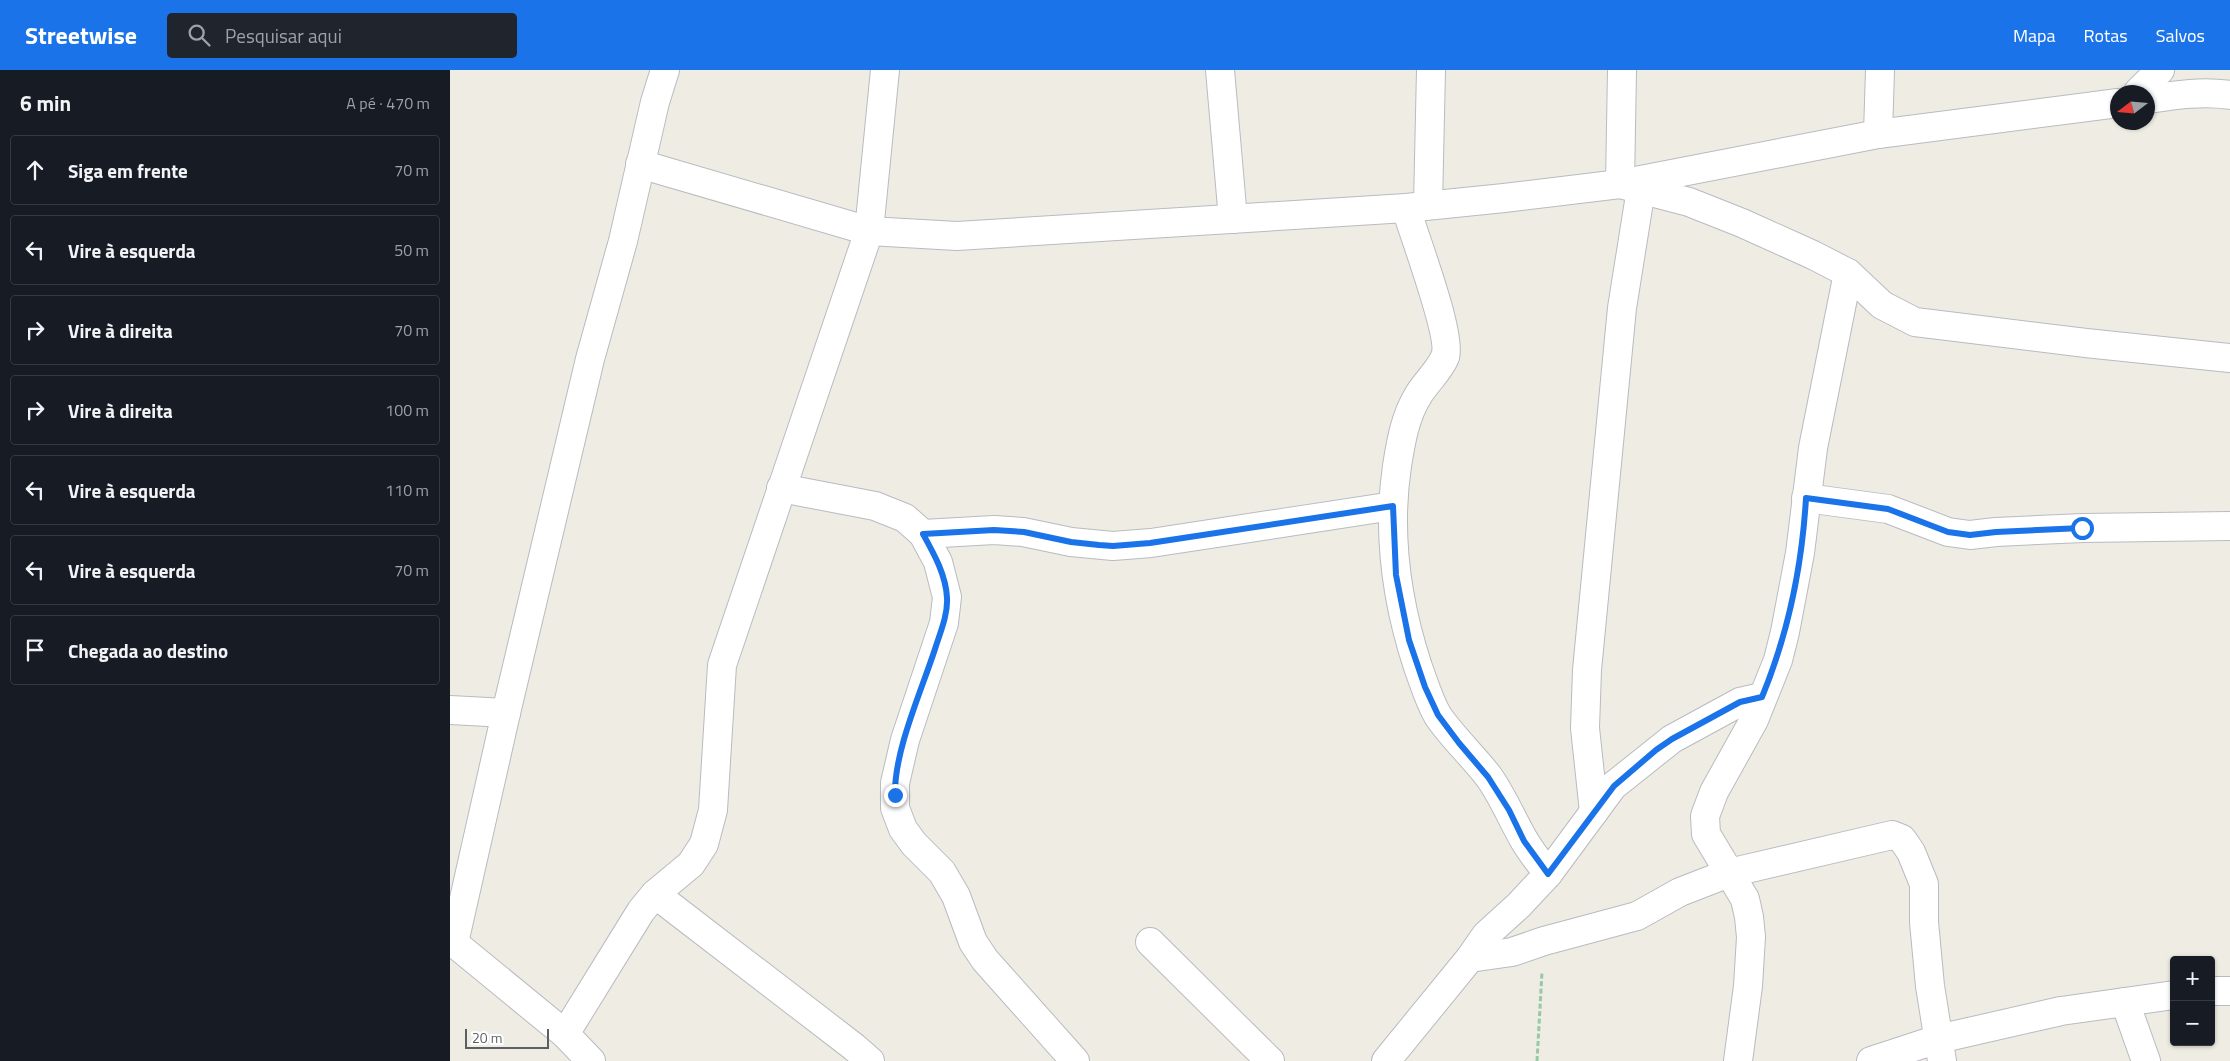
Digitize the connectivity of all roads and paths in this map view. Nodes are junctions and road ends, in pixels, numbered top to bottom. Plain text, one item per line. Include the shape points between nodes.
1 (665, 70) edge
2 (885, 70) edge
3 (1220, 70) edge
4 (1431, 70) edge
5 (1622, 70) edge
6 (1880, 70) edge
7 (2160, 70) edge
8 (2145, 85) edge
9 (2230, 95) edge
10 (2155, 98) edge
11 (2110, 104) edge
12 (1878, 134) junction
13 (640, 164) junction
14 (1630, 186) junction
15 (1417, 206) junction
16 (1233, 219) junction
17 (869, 231) junction
18 (1848, 273) junction
19 (2230, 358) edge
20 (781, 488) junction
21 (1806, 498) junction
22 (1393, 506) junction
23 (2230, 526) edge
24 (923, 534) junction
25 (1762, 697) junction
26 (450, 710) edge
27 (506, 713) junction
28 (1594, 812) junction
29 (1729, 873) junction
30 (1548, 874) junction
31 (655, 894) junction
32 (1544, 941) junction
33 (452, 942) edge
34 (1150, 942) dead end
35 (1470, 958) junction
36 (2230, 991) edge
37 (2215, 992) edge
38 (2170, 996) edge
39 (2125, 1002) junction
40 (565, 1034) junction
41 (1940, 1050) edge
42 (591, 1061) edge
43 (870, 1061) edge
44 (1076, 1061) edge
45 (1270, 1061) edge
46 (1386, 1061) edge
47 (1537, 1061) edge
48 (1738, 1061) edge
49 (1872, 1061) edge
50 (2146, 1061) edge

1 - 13 street
2 - 17 street
3 - 16 street
4 - 15 street
5 - 14 street
6 - 12 street
7 - 8 street
9 - 10 street via 2210,92
11 - 12 street
12 - 14 street
13 - 17 street
13 - 27 street
14 - 15 street
14 - 18 street via 1689,202 1742,222
14 - 28 street via 1622,308 1587,670 1585,728
15 - 16 street
15 - 22 street via 1446,354 1419,394 1406,421
16 - 17 street via 957,236
17 - 20 street
18 - 19 street via 1882,305 1915,322
18 - 21 street
20 - 24 street via 875,506 905,518
20 - 31 street via 722,665 713,810 704,844 692,864
21 - 23 street via 1888,509 1948,532 1970,535 2082,528
21 - 25 street via 1800,553 1785,632 1778,660
22 - 24 street via 1113,546 994,530
22 - 30 street via 1396,575 1409,640 1425,687 1438,715 1488,777 1524,841
24 - 44 street via 938,562 947,598 944,623 894,783 895,808 903,829 914,844 942,872 981,954
25 - 28 street via 1740,702 1672,739 1614,786
25 - 29 street via 1754,720 1714,792 1705,816 1706,834
26 - 27 street
27 - 33 street
28 - 30 street
29 - 32 street via 1680,892 1637,916
29 - 41 street via 1892,835 1902,839 1924,884 1930,986
29 - 48 street via 1745,899 1751,937
30 - 35 street via 1486,935
31 - 40 street via 641,911
31 - 43 street
32 - 35 street via 1512,952
32 - 47 path
33 - 40 street
34 - 45 street
35 - 46 street
36 - 37 street
38 - 39 street
39 - 41 street via 2061,1011
39 - 50 street
40 - 42 street
41 - 49 street

